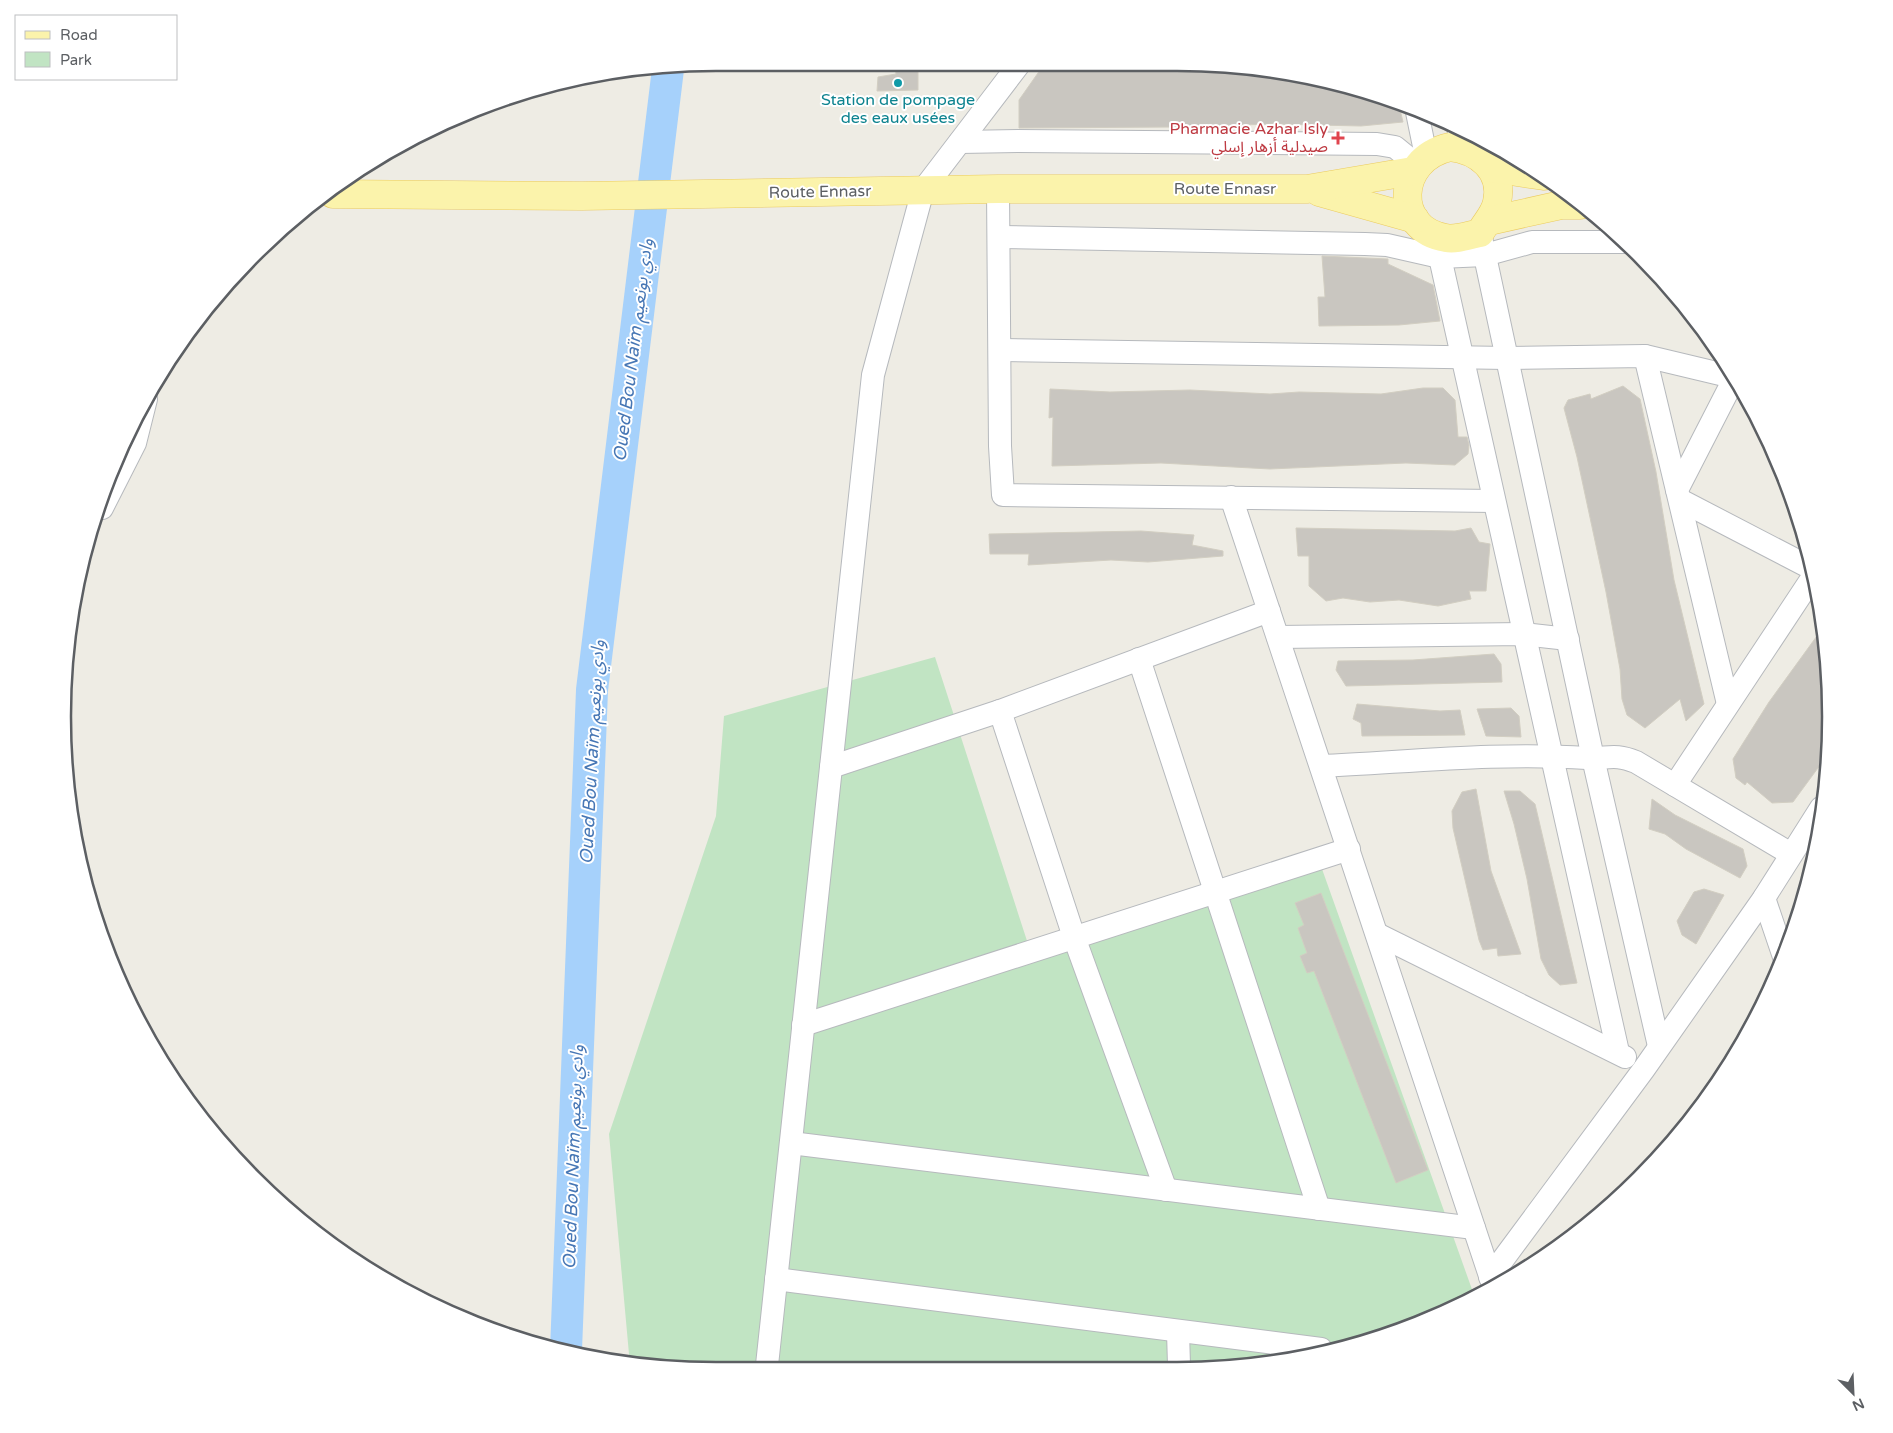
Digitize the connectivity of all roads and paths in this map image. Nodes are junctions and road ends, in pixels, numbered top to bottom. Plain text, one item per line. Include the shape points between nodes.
1 (1014, 71) edge
2 (1417, 118) edge
3 (960, 142) junction
4 (1475, 148) edge
5 (1497, 157) edge
6 (1418, 164) junction
7 (998, 189) junction
8 (1307, 189) junction
9 (923, 190) junction
10 (339, 194) edge
11 (1569, 205) edge
12 (1485, 236) junction
13 (999, 237) junction
14 (1430, 237) junction
15 (1614, 242) edge
16 (1001, 350) junction
17 (1645, 356) junction
18 (1462, 357) junction
19 (1508, 358) junction
20 (1724, 375) edge
21 (1730, 386) edge
22 (134, 439) edge
23 (113, 487) edge
24 (1679, 495) junction
25 (1231, 497) junction
26 (1494, 501) junction
27 (1803, 563) edge
28 (1808, 585) edge
29 (1269, 611) junction
30 (1522, 634) junction
31 (1278, 637) junction
32 (1568, 639) junction
33 (1139, 659) junction
34 (1728, 704) junction
35 (1000, 711) junction
36 (1550, 755) junction
37 (1593, 758) junction
38 (1321, 766) junction
39 (831, 767) junction
40 (1675, 785) junction
41 (1812, 822) edge
42 (1349, 849) junction
43 (1791, 854) junction
44 (1216, 892) junction
45 (1764, 898) junction
46 (1377, 934) junction
47 (1074, 937) junction
48 (1780, 945) edge
49 (803, 1024) junction
50 (1660, 1046) junction
51 (1618, 1052) junction
52 (1644, 1069) junction
53 (790, 1144) junction
54 (1166, 1190) junction
55 (1319, 1209) junction
56 (1474, 1228) junction
57 (1495, 1277) edge
58 (776, 1279) junction
59 (1491, 1279) edge
60 (1178, 1332) junction
61 (1309, 1347) edge
62 (767, 1362) edge
63 (1179, 1362) edge

1 - 3 street
2 - 6 street
3 - 6 street via 1377,144 1395,148
3 - 9 street
4 - 5 main road
4 - 6 main road via 1437,150
4 - 12 main road via 1497,184 1498,201
6 - 8 main road, Route Ennasr
6 - 14 main road via 1408,183 1407,196 1409,208
7 - 8 main road, Route Ennasr
7 - 9 main road, Route Ennasr
7 - 13 street
8 - 14 main road, Route Ennasr
9 - 10 main road, Route Ennasr via 582,196
9 - 39 street via 873,374
11 - 12 main road via 1561,205
12 - 14 main road
12 - 15 street via 1532,242
12 - 19 street
13 - 14 street via 1388,245
13 - 16 street
14 - 18 street
16 - 18 street
16 - 25 street via 1003,495
17 - 19 street
17 - 20 street
17 - 24 street
18 - 19 street
18 - 26 street
19 - 32 street
21 - 24 street
22 - 23 street
24 - 27 street
24 - 34 street
25 - 26 street
25 - 29 street
26 - 30 street
28 - 34 street
29 - 31 street
29 - 33 street
30 - 31 street
30 - 32 street
30 - 36 street
31 - 38 street
32 - 37 street
33 - 35 street
33 - 44 street
34 - 40 street
35 - 39 street
35 - 47 street
36 - 37 street
36 - 38 street
36 - 51 street
37 - 40 street via 1613,755 1626,758
37 - 50 street
38 - 42 street
39 - 49 street
40 - 43 street
41 - 43 street
42 - 44 street
42 - 46 street
43 - 45 street
44 - 47 street
44 - 55 street
45 - 48 street
45 - 50 street
46 - 51 street
46 - 56 street
47 - 49 street
47 - 54 street
49 - 53 street
50 - 52 street
51 - 52 street
52 - 57 street
53 - 54 street
53 - 58 street
54 - 55 street
55 - 56 street
56 - 59 street
58 - 60 street
58 - 62 street
60 - 61 street
60 - 63 street

